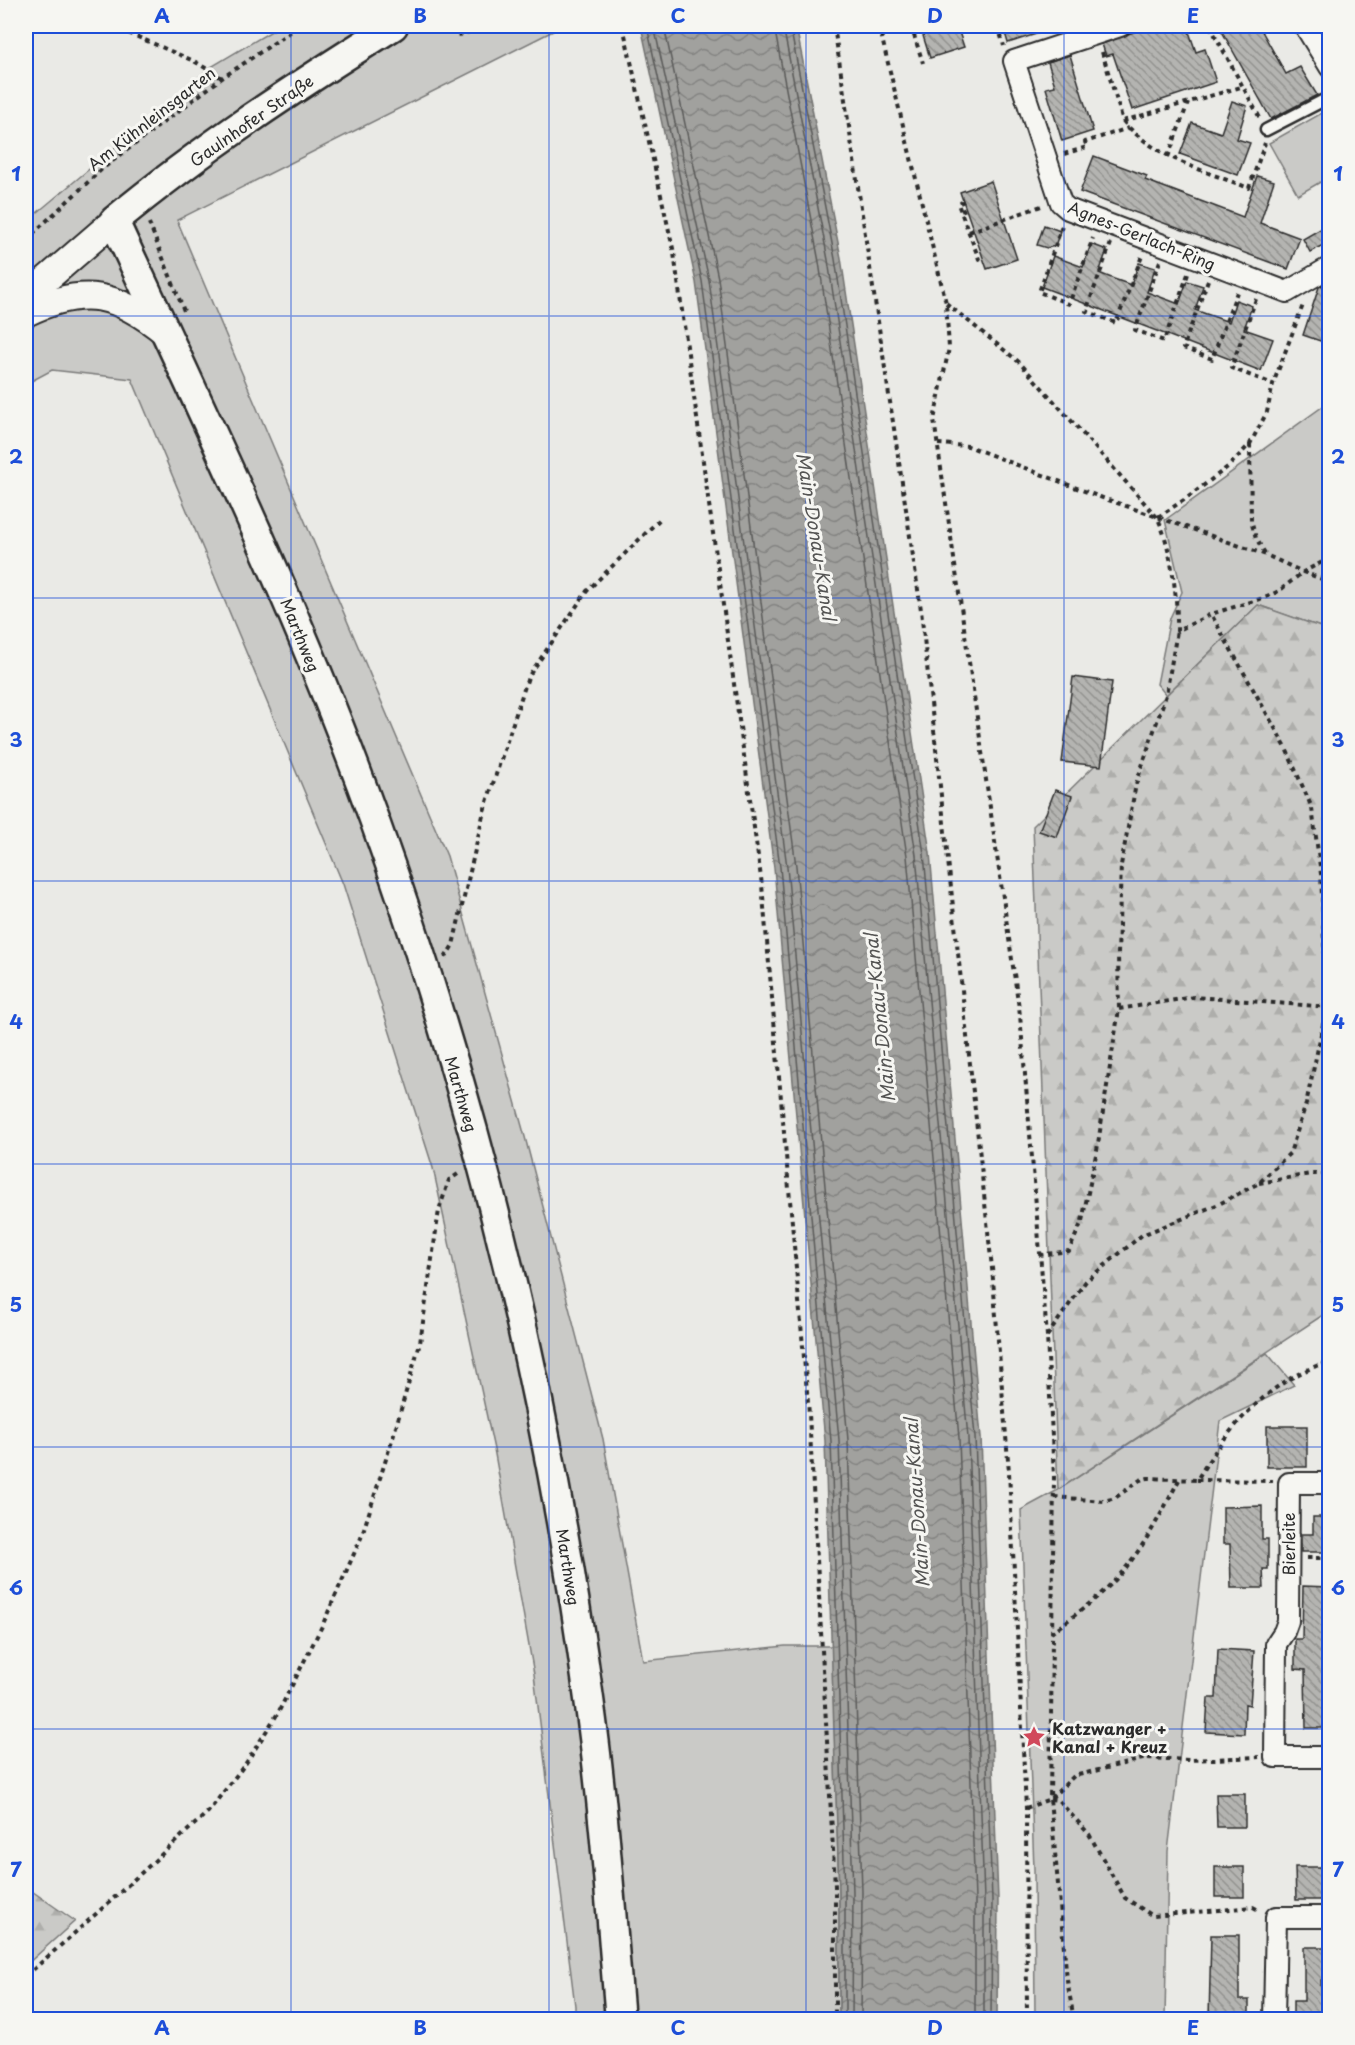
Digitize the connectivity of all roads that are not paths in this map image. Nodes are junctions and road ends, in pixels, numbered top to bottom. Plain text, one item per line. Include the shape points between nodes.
1 (393, 26) edge
2 (1120, 26) edge
3 (1305, 26) edge
4 (1329, 67) edge
5 (1329, 97) edge
6 (1266, 130) road end
7 (114, 220) junction
8 (1322, 272) edge
9 (26, 297) edge
10 (26, 313) edge
11 (177, 327) junction
12 (1329, 1483) edge
13 (1329, 1756) edge
14 (1329, 1917) edge
15 (620, 2019) edge
16 (1274, 2019) edge

1 - 7 main road, Gaulnhofer Straße via 247,121
2 - 8 street, Agnes-Gerlach-Ring via 1014,61 1064,204 1287,292
3 - 4 street
5 - 6 lane
7 - 9 street
7 - 11 main road, Marthweg
10 - 11 street via 54,302 90,295 124,304
11 - 15 main road, Marthweg via 355,768 425,970 481,1158 519,1310 562,1523 594,1738
12 - 13 street, Bierleite via 1288,1483 1288,1621 1276,1644 1275,1756
14 - 16 street via 1276,1917

